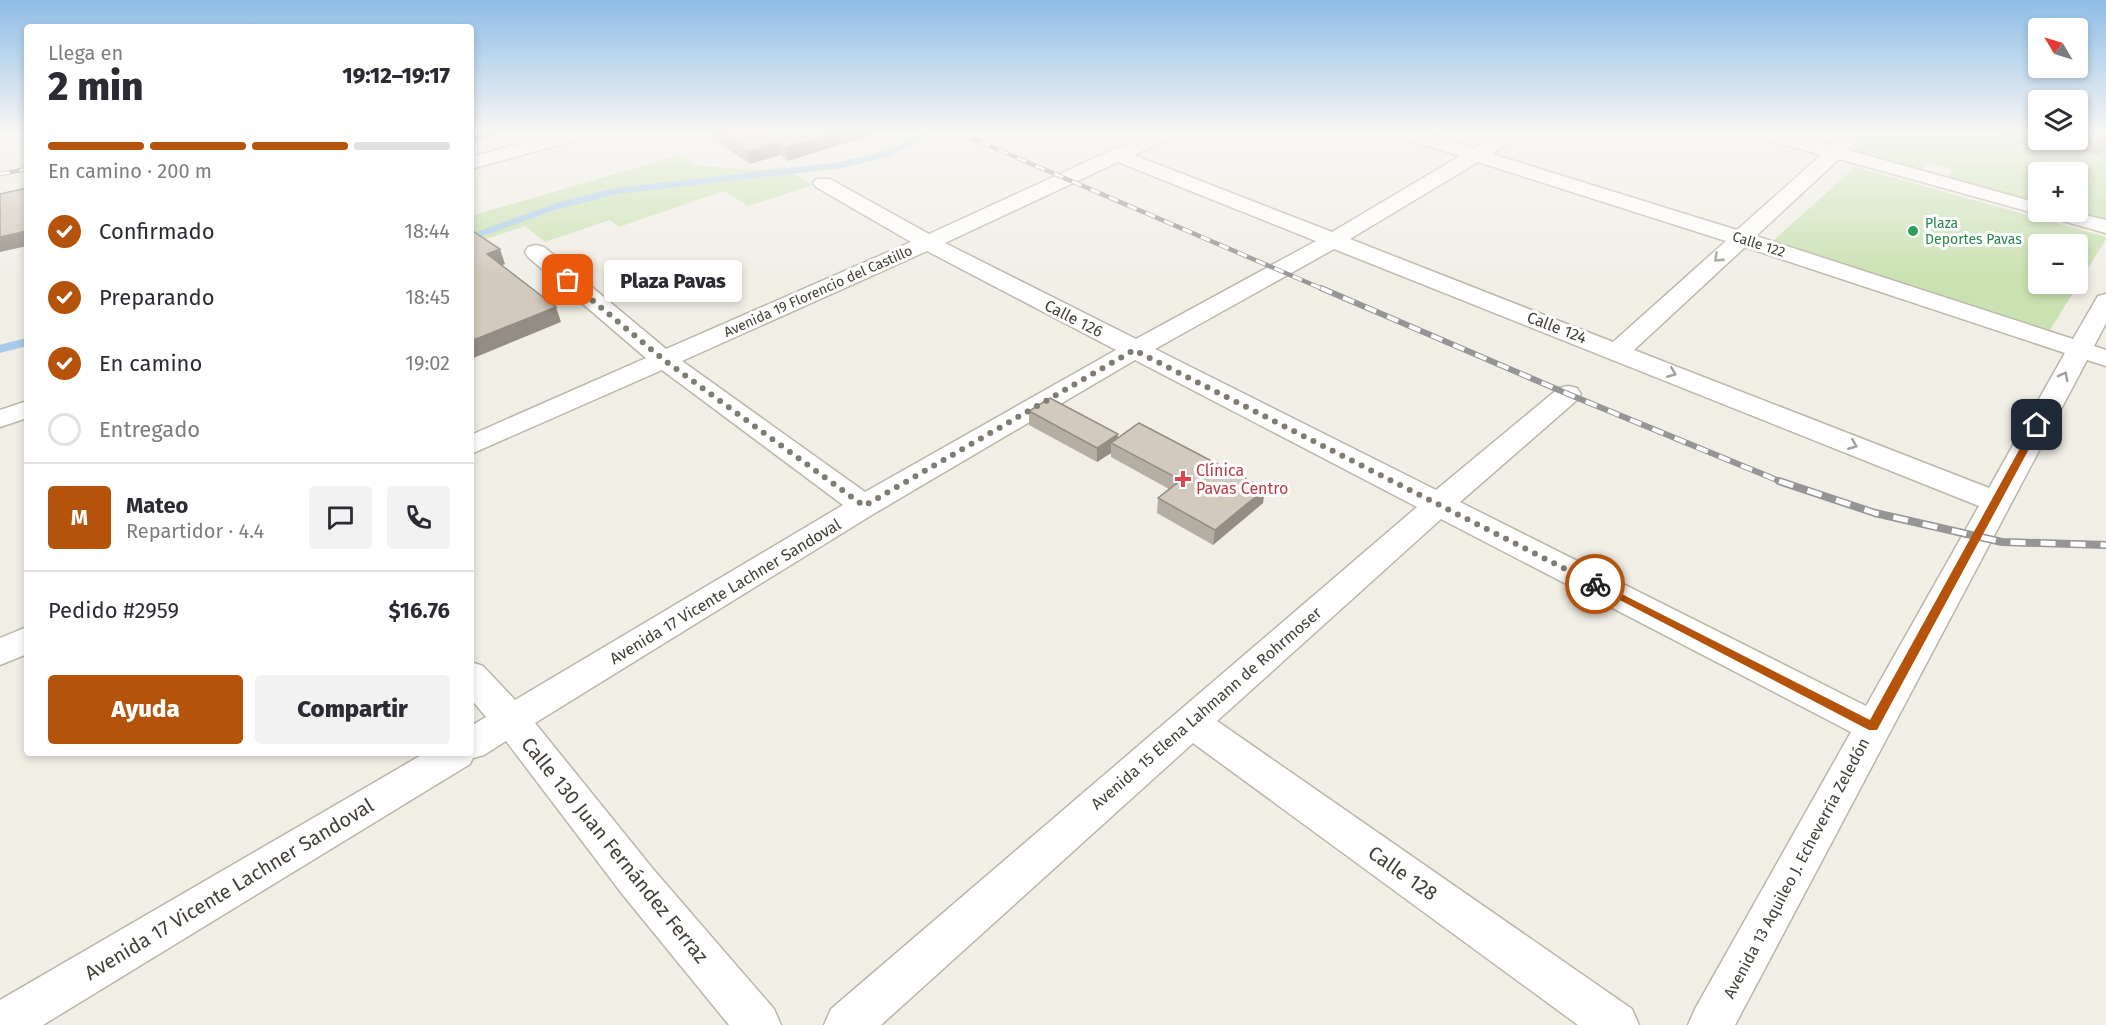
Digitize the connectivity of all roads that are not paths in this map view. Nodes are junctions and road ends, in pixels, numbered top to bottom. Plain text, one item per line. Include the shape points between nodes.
1 (1059, 182) edge
2 (1186, 182) edge
3 (1430, 182) edge
4 (1561, 182) edge
5 (1801, 182) edge
6 (1941, 182) edge
7 (823, 183) dead end
8 (2028, 206) edge
9 (2087, 222) edge
10 (2106, 227) edge
11 (1740, 238) junction
12 (1334, 240) junction
13 (928, 243) junction
14 (536, 252) dead end
15 (2106, 301) edge
16 (2079, 349) junction
17 (1134, 350) junction
18 (1618, 351) junction
19 (2106, 358) edge
20 (664, 360) junction
21 (1568, 394) dead end
22 (24, 410) edge
23 (0, 419) edge
24 (474, 444) edge
25 (1996, 502) junction
26 (1439, 504) junction
27 (864, 506) junction
28 (24, 641) edge
29 (0, 652) edge
30 (474, 678) edge
31 (511, 720) junction
32 (1191, 722) junction
33 (1873, 727) junction
34 (474, 742) edge
35 (451, 756) edge
36 (1, 1025) edge
37 (758, 1025) edge
38 (847, 1025) edge
39 (1616, 1025) edge
40 (1711, 1025) edge

1 - 13 street, Avenida 19 Florencio del Castillo
2 - 12 street, Calle 124
3 - 12 street, Avenida 17 Vicente Lachner Sandoval
4 - 11 street, Calle 122
5 - 11 street
6 - 8 street
7 - 13 street, Calle 126
9 - 10 street
11 - 16 street, Calle 122
11 -> 18 street
12 - 17 street, Avenida 17 Vicente Lachner Sandoval
12 - 18 street, Calle 124
13 - 17 street, Calle 126
13 - 20 street, Avenida 19 Florencio del Castillo
14 - 20 street
15 - 16 street, Avenida 13 Aquileo J. Echeverría Zeledón
16 - 19 street, Calle 122
25 -> 16 street, Avenida 13 Aquileo J. Echeverría Zeledón
17 - 26 street, Calle 126
17 - 27 street, Avenida 17 Vicente Lachner Sandoval
18 -> 25 street, Calle 124
20 - 24 street, Avenida 19 Florencio del Castillo
20 - 27 street
21 - 26 street, Avenida 15 Elena Lahmann de Rohrmoser
22 - 23 street
25 - 33 street, Avenida 13 Aquileo J. Echeverría Zeledón
26 - 32 street, Avenida 15 Elena Lahmann de Rohrmoser
26 - 33 street, Calle 126
27 - 31 street, Avenida 17 Vicente Lachner Sandoval
28 - 29 street
30 - 31 street, Calle 130 Juan Fernández Ferraz
31 - 34 street, Avenida 17 Vicente Lachner Sandoval
31 - 37 street, Calle 130 Juan Fernández Ferraz via 638,882
32 - 38 street, Avenida 15 Elena Lahmann de Rohrmoser
32 - 39 street, Calle 128
33 - 40 street, Avenida 13 Aquileo J. Echeverría Zeledón
35 - 36 street, Avenida 17 Vicente Lachner Sandoval

